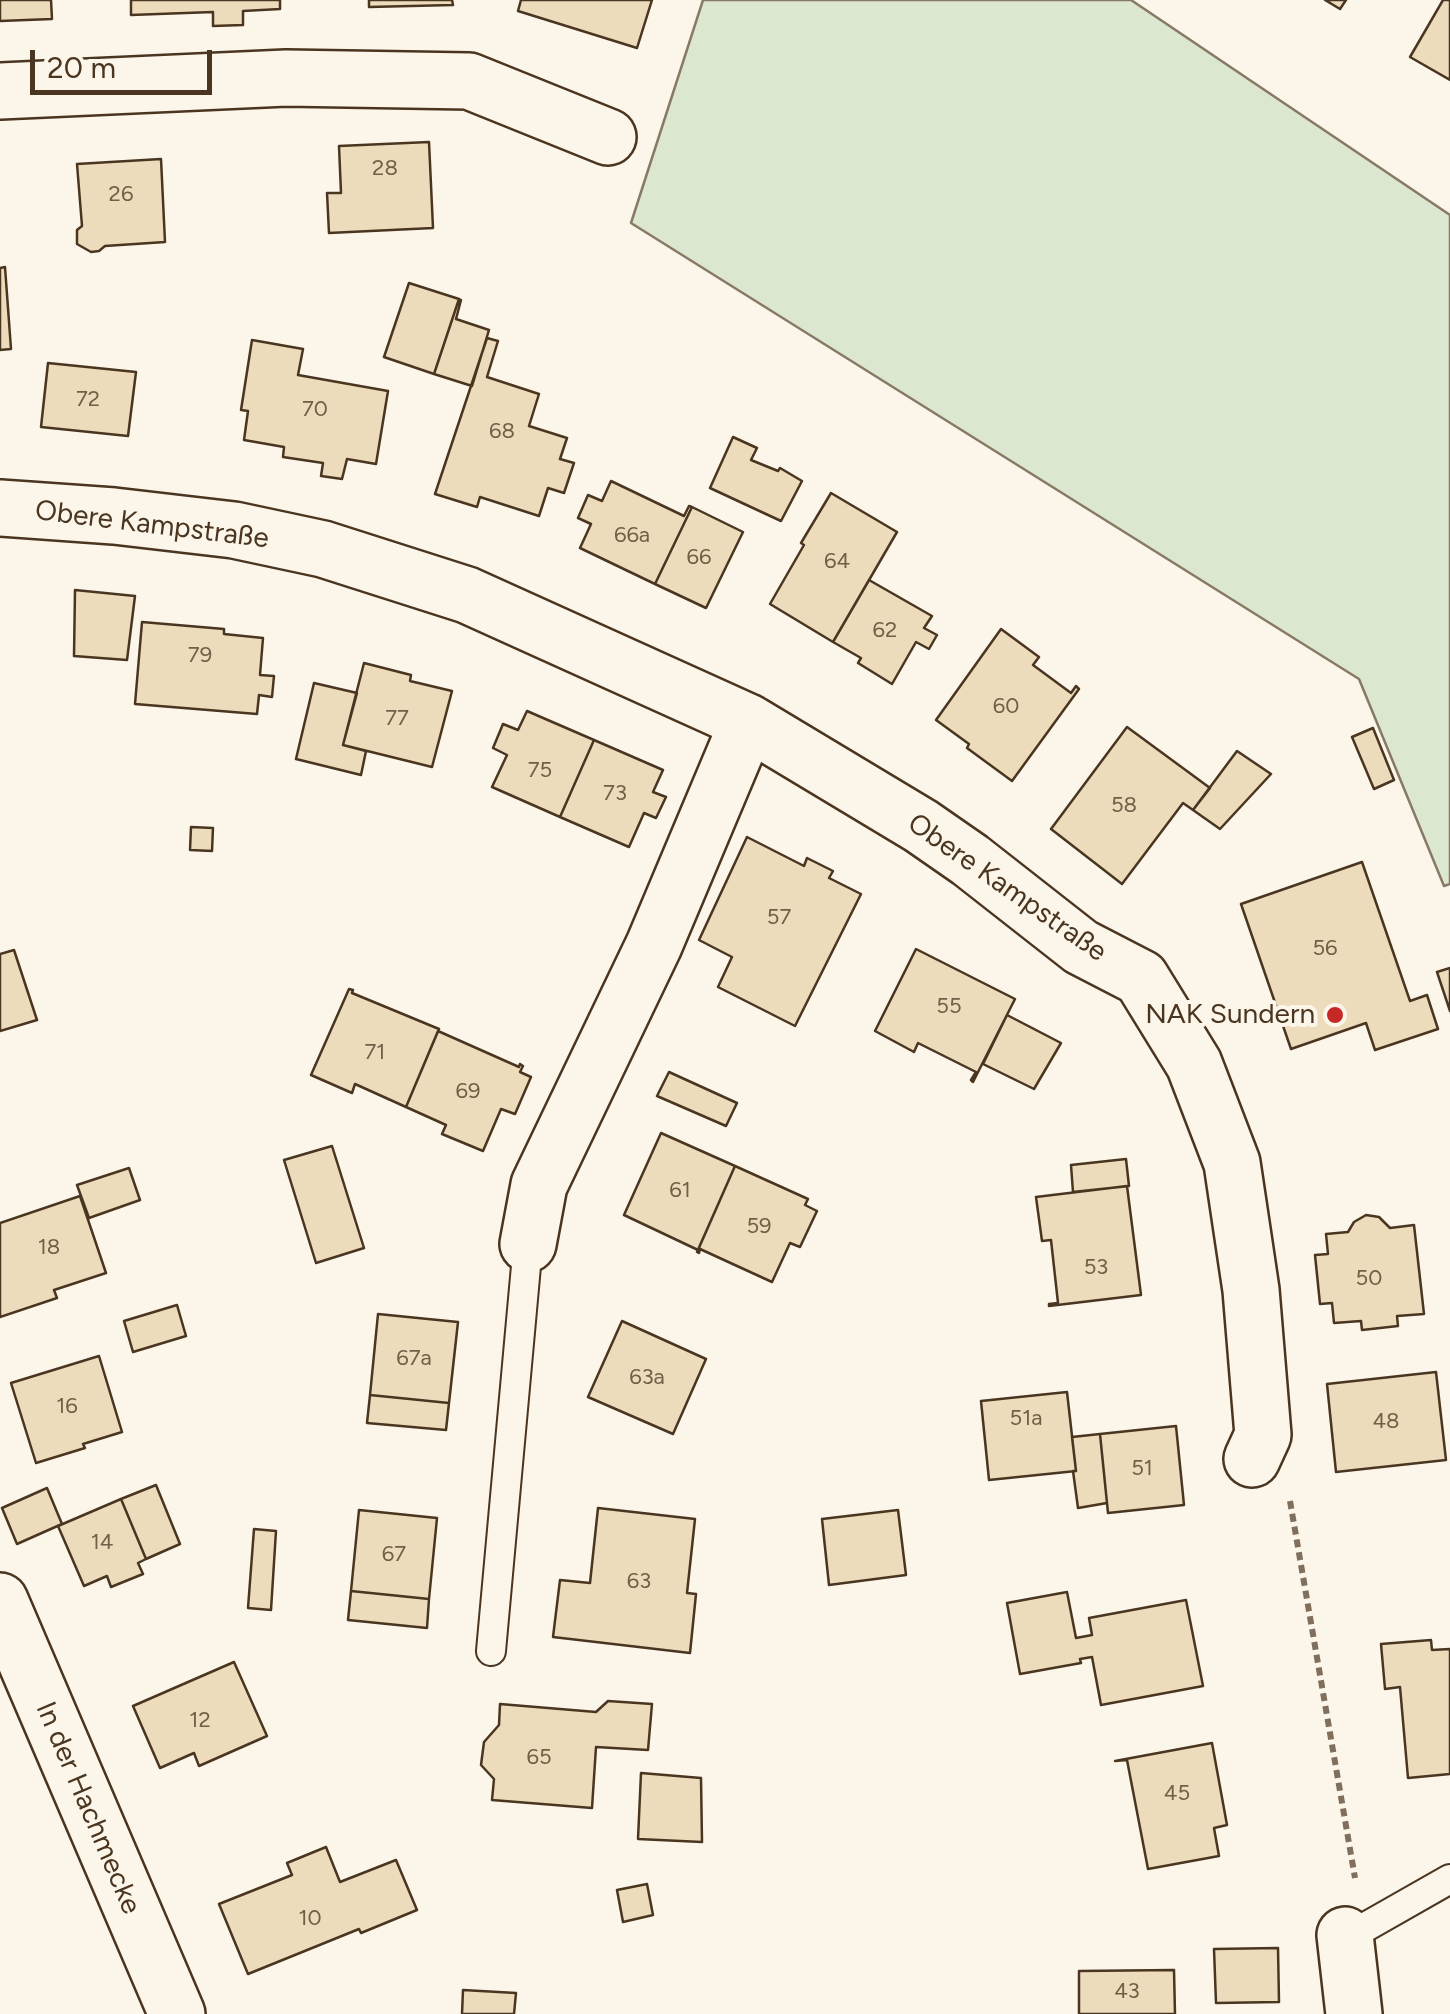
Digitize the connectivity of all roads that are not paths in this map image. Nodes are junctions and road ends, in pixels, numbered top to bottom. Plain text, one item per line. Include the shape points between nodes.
1 (0, 91) edge
2 (608, 137) dead end
3 (0, 508) edge
4 (748, 722) junction
5 (528, 1244) joint
6 (1257, 1447) road end
7 (0, 1601) edge
8 (491, 1651) dead end
9 (1450, 1878) edge
10 (1354, 1932) joint
11 (178, 2014) edge
12 (1354, 2014) edge

1 - 2 street via 286,78 469,81
3 - 4 street, Obere Kampstraße via 234,530 323,549 467,595
4 - 5 street via 654,945 539,1185
4 - 6 street, Obere Kampstraße via 922,826 1082,947 1140,978 1194,1064 1232,1163 1251,1290
5 - 8 lane
7 - 11 street, In der Hachmecke
9 - 10 lane
10 - 12 street

